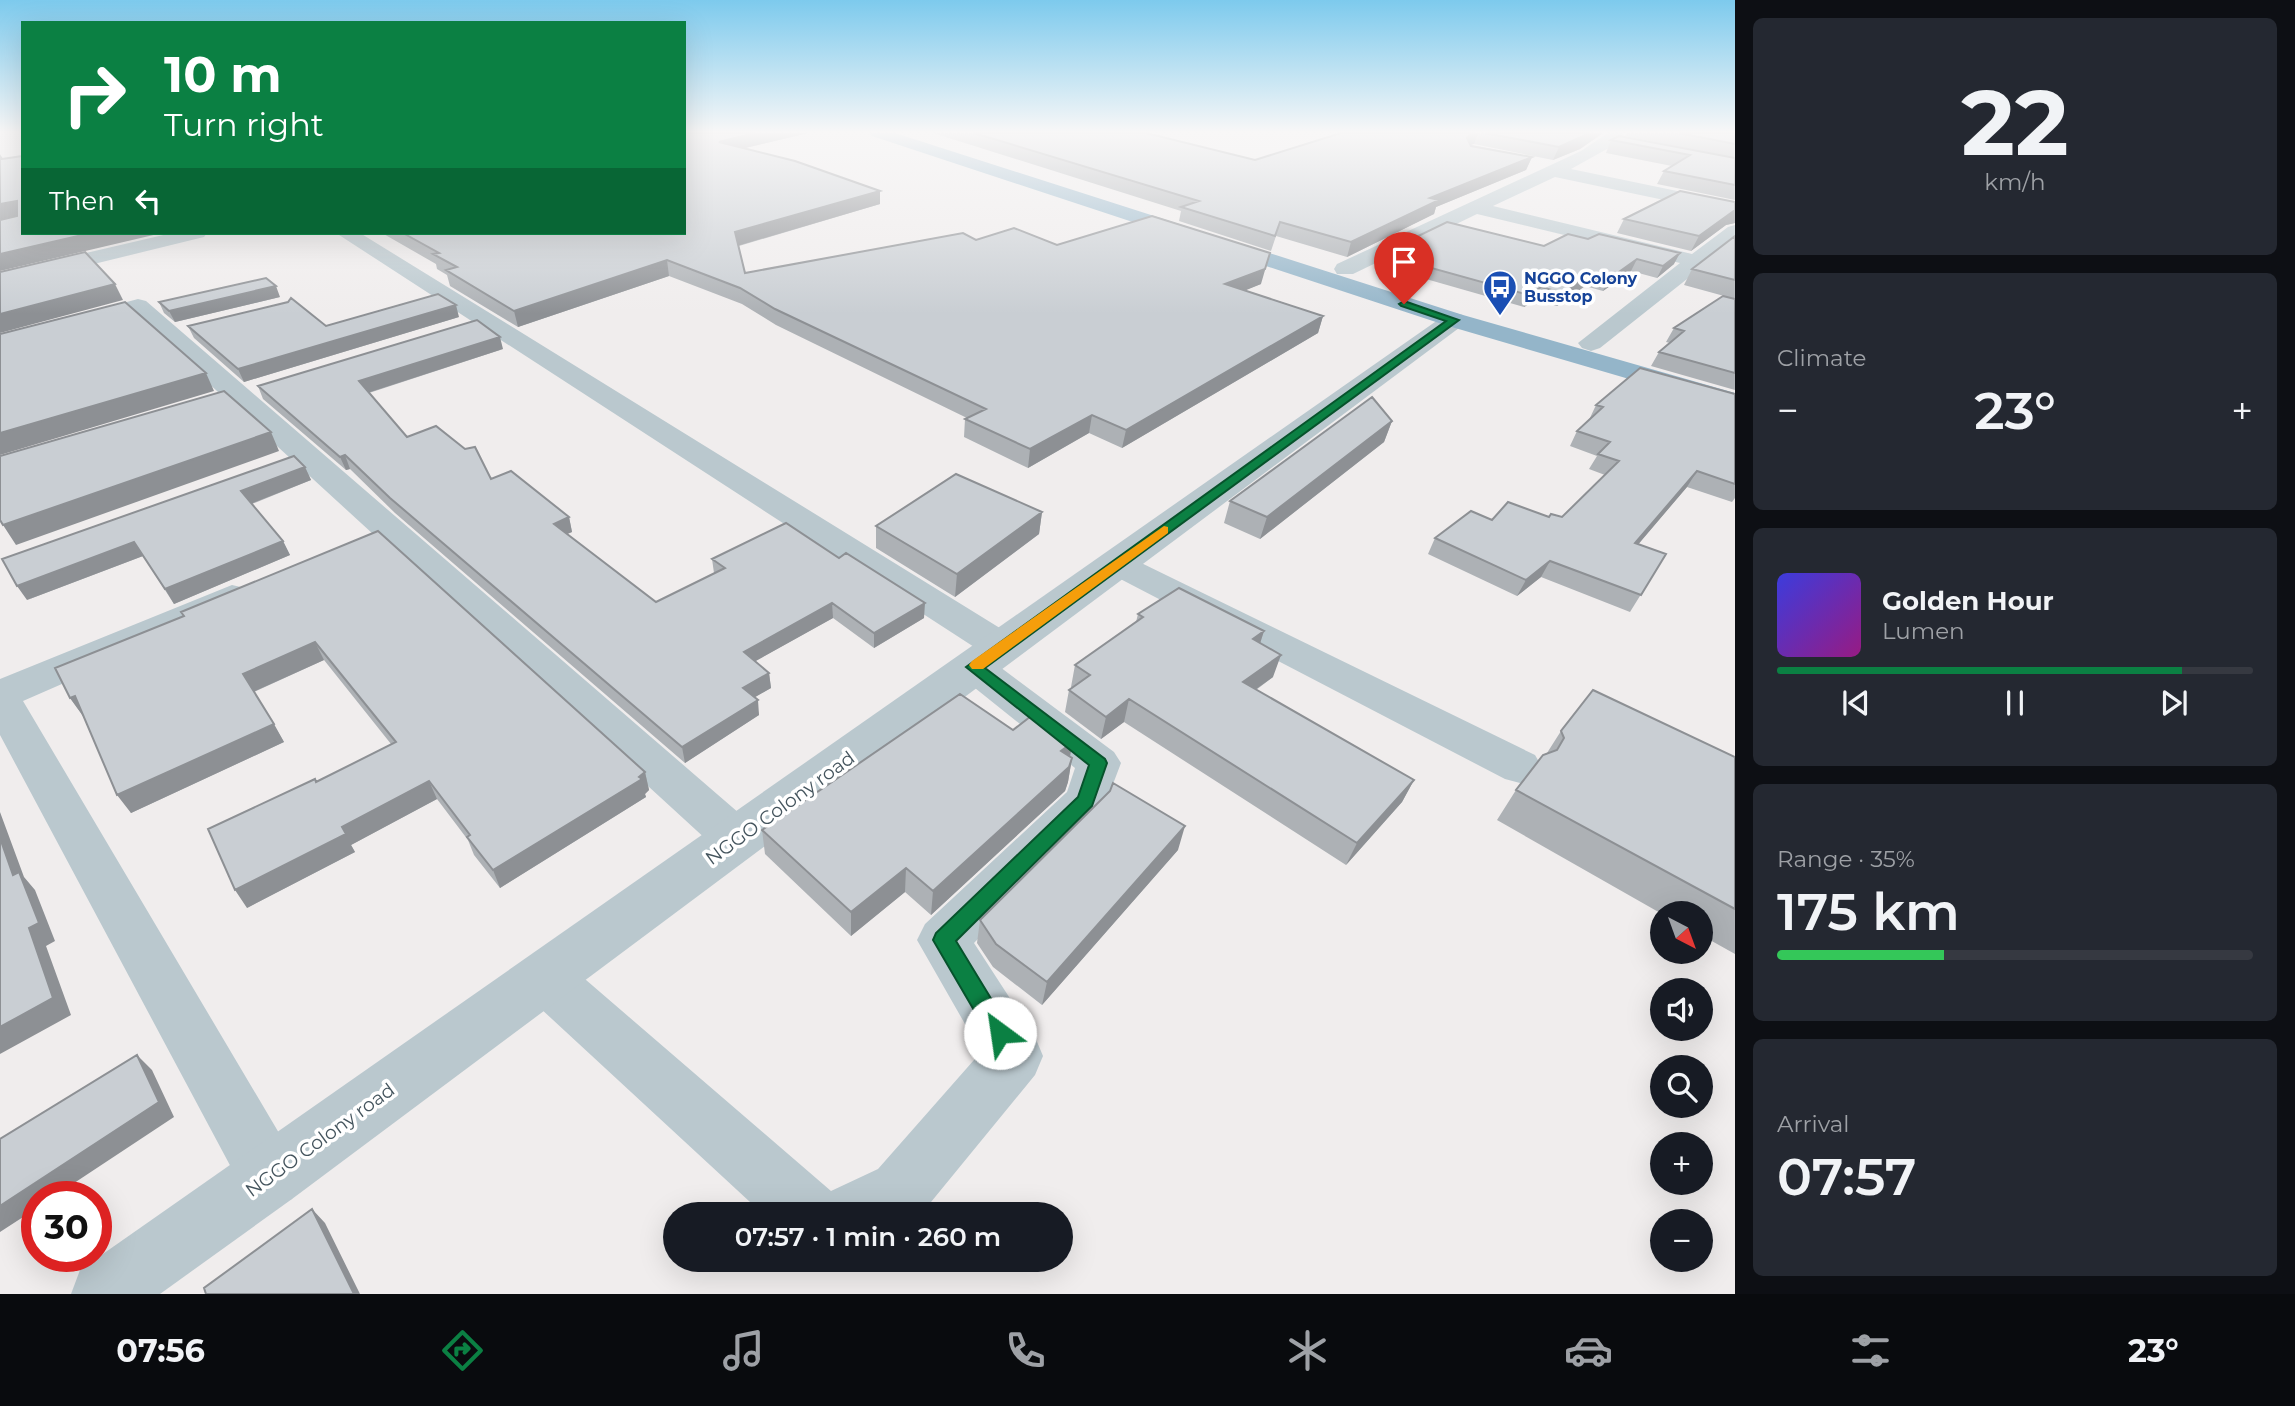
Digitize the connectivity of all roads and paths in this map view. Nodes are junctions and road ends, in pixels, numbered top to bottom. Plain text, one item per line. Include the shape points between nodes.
1 (1073, 193) edge
2 (1102, 193) edge
3 (1507, 193) edge
4 (1664, 193) edge
5 (1476, 208) junction
6 (1735, 209) edge
7 (1735, 231) edge
8 (189, 235) edge
9 (349, 235) edge
10 (1696, 261) junction
11 (1345, 269) junction
12 (0, 280) edge
13 (1462, 314) junction
14 (485, 320) junction
15 (445, 332) edge
16 (1591, 343) junction
17 (0, 344) edge
18 (1735, 384) edge
19 (1735, 401) edge
20 (388, 529) junction
21 (350, 545) edge
22 (1117, 564) junction
23 (263, 583) edge
24 (988, 657) junction
25 (0, 696) edge
26 (1520, 767) dead end
27 (737, 839) junction
28 (545, 978) junction
29 (270, 1177) junction
30 (796, 1202) edge
31 (878, 1202) edge
32 (104, 1294) edge

1 - 13 highway
2 - 11 highway
3 - 5 street
4 - 6 street
5 - 10 street
5 - 11 street
7 - 10 street
8 - 12 street
9 - 14 street
10 - 16 street
11 - 13 highway
13 - 16 highway
13 - 19 highway
13 - 22 street, NGGO Colony road
14 - 15 street
14 - 24 street
16 - 18 highway
17 - 20 street via 138,306 182,331 292,460
20 - 21 street
20 - 27 street
22 - 24 street, NGGO Colony road
22 - 26 street
23 - 25 street
24 - 27 street, NGGO Colony road
24 - 31 street via 1098,763 1086,801 943,940 1015,1056 900,1191
25 - 29 street
27 - 28 street, NGGO Colony road
28 - 29 street, NGGO Colony road
28 - 30 street
29 - 32 street, NGGO Colony road

